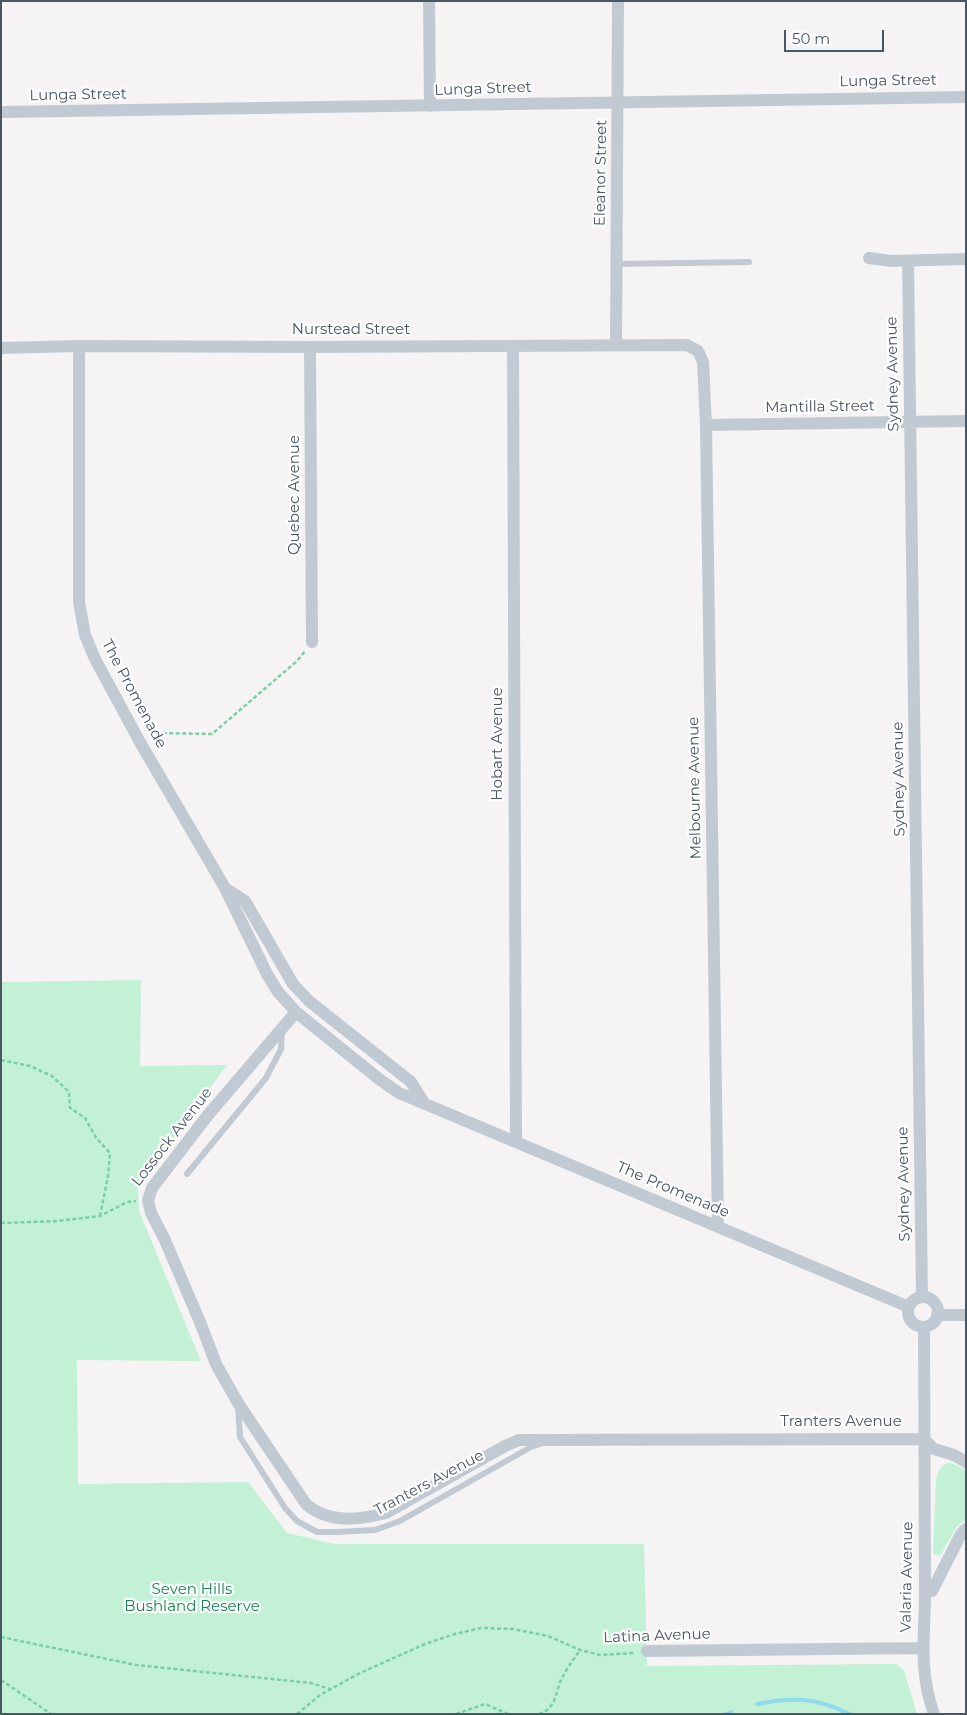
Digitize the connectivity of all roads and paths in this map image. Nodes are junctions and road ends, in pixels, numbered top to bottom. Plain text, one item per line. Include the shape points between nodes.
1 (429, 1) edge
2 (618, 1) edge
3 (966, 97) edge
4 (618, 101) junction
5 (430, 106) junction
6 (1, 112) edge
7 (869, 258) dead end
8 (908, 260) junction
9 (966, 260) edge
10 (749, 262) dead end
11 (616, 264) junction
12 (616, 345) junction
13 (79, 346) junction
14 (513, 346) junction
15 (310, 347) junction
16 (1, 348) edge
17 (698, 351) joint
18 (910, 421) junction
19 (966, 421) edge
20 (706, 425) junction
21 (312, 642) joint
22 (142, 744) junction
23 (226, 888) junction
24 (296, 1012) junction
25 (282, 1028) junction
26 (1, 1060) edge
27 (424, 1103) junction
28 (516, 1141) junction
29 (187, 1174) dead end
30 (148, 1200) junction
31 (100, 1216) junction
32 (1, 1223) edge
33 (718, 1226) junction
34 (922, 1297) junction
35 (908, 1307) junction
36 (966, 1314) edge
37 (937, 1315) junction
38 (924, 1328) junction
39 (238, 1403) junction
40 (558, 1439) junction
41 (924, 1439) junction
42 (966, 1462) edge
43 (966, 1529) edge
44 (925, 1593) junction
45 (1, 1637) edge
46 (922, 1648) junction
47 (580, 1650) junction
48 (647, 1651) joint
49 (1, 1680) edge
50 (330, 1690) junction
51 (51, 1714) edge
52 (297, 1714) edge
53 (456, 1714) edge
54 (508, 1714) edge
55 (539, 1714) edge
56 (934, 1714) edge

1 - 5 street
2 - 4 street, Eleanor Street
3 - 4 street, Lunga Street
4 - 5 street, Lunga Street
4 - 11 street, Eleanor Street
5 - 6 street, Lunga Street
7 - 8 street
8 - 9 street
8 - 18 street, Sydney Avenue
10 - 11 lane
11 - 12 street, Eleanor Street
12 - 14 street, Nurstead Street
12 - 17 street, Nurstead Street via 687,345
13 - 15 street, Nurstead Street
13 - 16 street, Nurstead Street
13 - 22 street, The Promenade via 79,602 85,635 95,659
14 - 15 street, Nurstead Street
14 - 28 street, Hobart Avenue
15 - 21 street, Quebec Avenue
17 - 20 street, Melbourne Avenue via 703,362
18 - 19 street, Mantilla Street
18 - 20 street, Mantilla Street
18 - 34 street, Sydney Avenue
20 - 33 street, Melbourne Avenue
21 - 22 path via 297,662 212,734 160,733
22 - 23 street, The Promenade
23 - 24 street, The Promenade via 267,974
23 - 27 street, The Promenade via 245,901 293,984 309,1001 411,1082
24 - 25 street, Lossock Avenue
24 - 27 street, The Promenade via 379,1079
25 - 29 lane via 281,1049 266,1078
25 - 30 street, Lossock Avenue via 208,1115 152,1188
26 - 31 path via 30,1066 52,1076 69,1092 70,1108 85,1118 110,1153
27 - 28 street, The Promenade
28 - 33 street, The Promenade
30 - 31 path, Lossock Avenue via 127,1202
30 - 39 street, Tranters Avenue via 150,1213 164,1238 216,1364
31 - 32 path, Lossock Avenue
33 - 35 street, The Promenade
34 - 35 street
34 - 37 street via 934,1303
35 - 38 street via 911,1322
36 - 37 street
37 - 38 street via 933,1324
38 - 41 street
39 - 40 street, Tranters Avenue via 306,1504 316,1512 334,1518 365,1518 386,1513 505,1446 520,1440
39 - 40 lane, Tranters Avenue via 240,1437 285,1508 297,1521 317,1532 375,1530 400,1521 532,1447
40 - 41 street, Tranters Avenue
41 - 42 street via 934,1449
41 - 44 street, Valaria Avenue
43 - 44 street via 932,1592
44 - 46 street, Valaria Avenue
45 - 50 path via 136,1665 311,1683
46 - 48 street, Latina Avenue
46 - 56 street, Valaria Avenue via 924,1675
47 - 48 path, Latina Avenue via 600,1655
47 - 50 path, Latina Avenue via 548,1636 513,1629 481,1628 424,1644
47 - 55 path via 561,1679 556,1698
49 - 51 path
50 - 52 path, Latina Avenue
53 - 54 path via 486,1704

